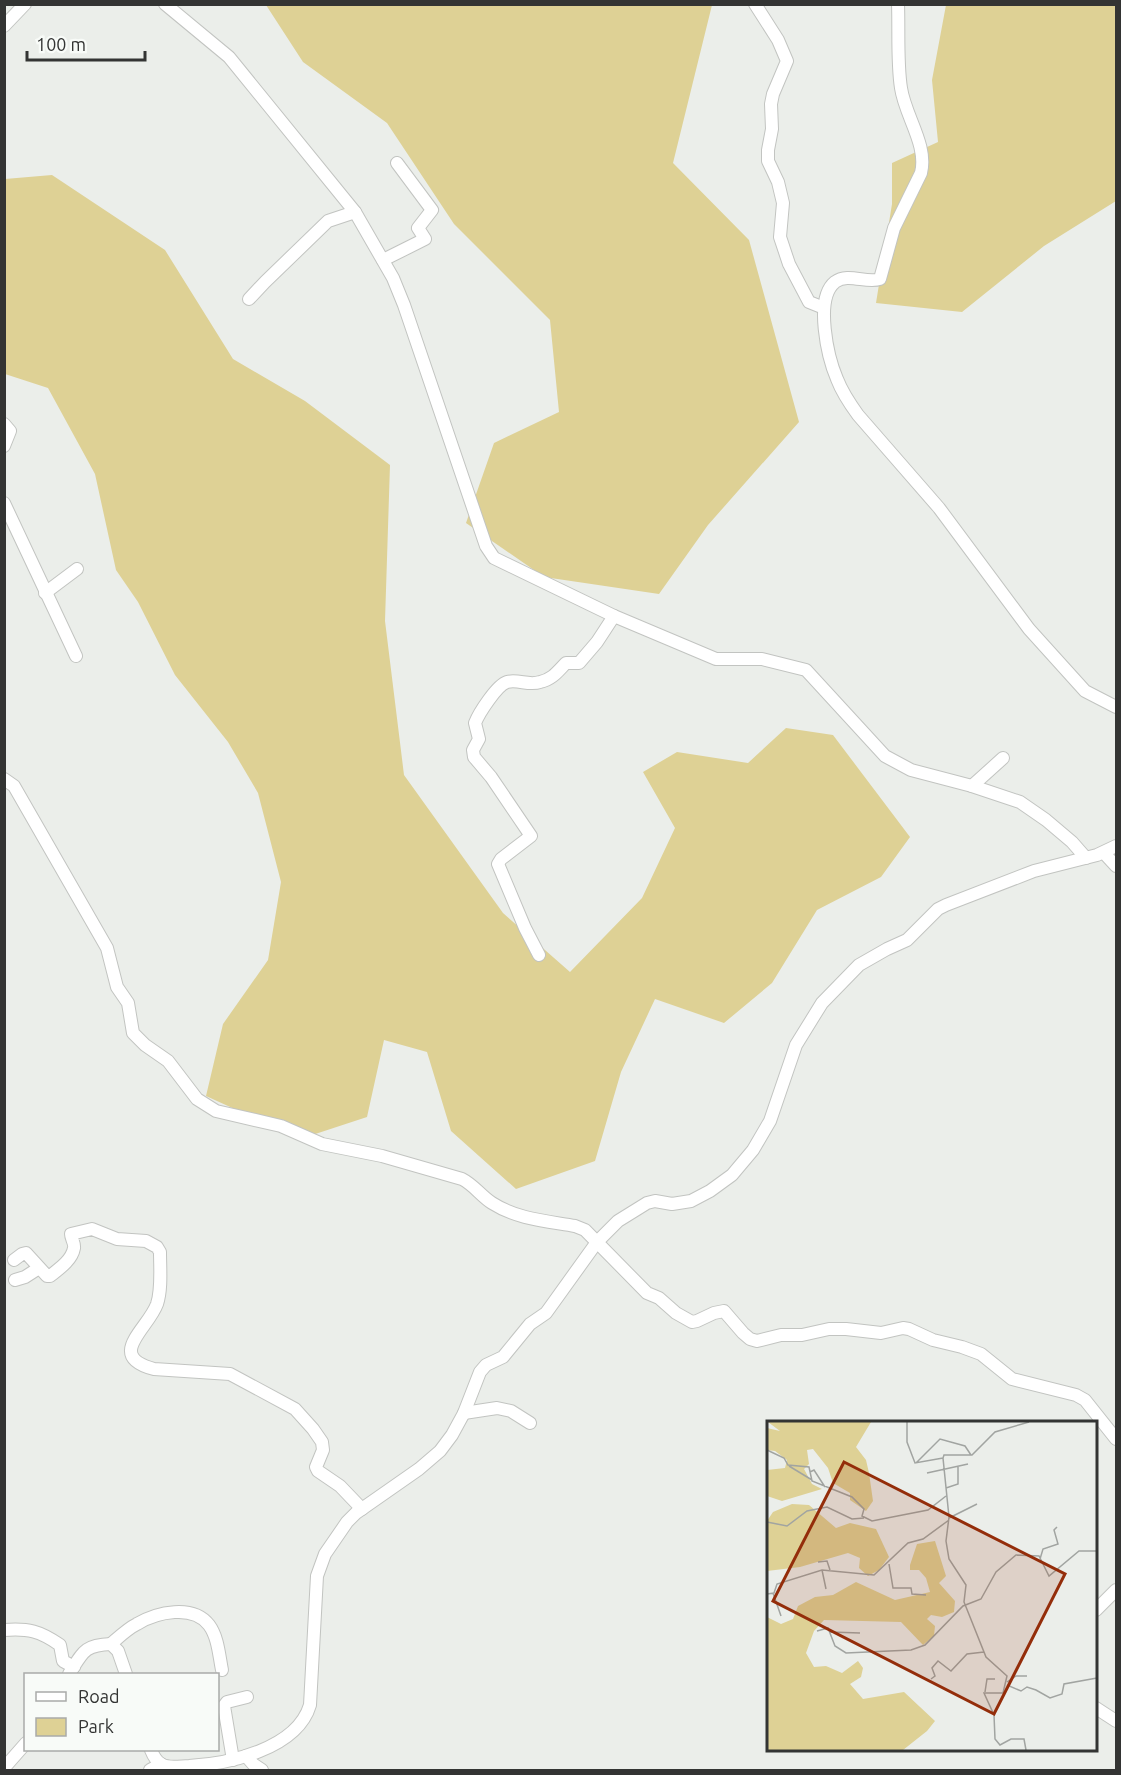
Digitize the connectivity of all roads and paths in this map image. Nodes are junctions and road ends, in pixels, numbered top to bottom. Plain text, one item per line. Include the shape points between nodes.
1 (25, 4) edge
2 (165, 4) edge
3 (755, 4) edge
4 (898, 4) edge
5 (4, 26) edge
6 (397, 163) dead end
7 (356, 212) junction
8 (383, 260) junction
9 (249, 299) dead end
10 (824, 308) junction
11 (4, 424) edge
12 (4, 446) edge
13 (4, 503) edge
14 (77, 569) dead end
15 (45, 593) junction
16 (614, 616) junction
17 (76, 656) dead end
18 (1116, 706) edge
19 (1003, 758) dead end
20 (4, 779) edge
21 (972, 786) junction
22 (1116, 846) edge
23 (1104, 853) junction
24 (1086, 858) junction
25 (1116, 866) edge
26 (539, 955) dead end
27 (597, 1242) junction
28 (14, 1260) dead end
29 (39, 1268) junction
30 (15, 1280) dead end
31 (464, 1413) junction
32 (530, 1423) dead end
33 (1116, 1439) edge
34 (362, 1509) junction
35 (1116, 1590) edge
36 (1097, 1608) edge
37 (4, 1630) edge
38 (111, 1644) junction
39 (222, 1670) dead end
40 (72, 1671) edge
41 (126, 1673) edge
42 (248, 1697) dead end
43 (1097, 1709) edge
44 (1116, 1721) edge
45 (24, 1744) edge
46 (152, 1751) edge
47 (9, 1754) edge
48 (246, 1756) junction
49 (229, 1764) edge
50 (155, 1767) edge
51 (4, 1768) edge
52 (262, 1770) edge

1 - 5 street
2 - 7 street via 229,57
3 - 10 street via 778,39 787,62 773,94 768,150 783,203 780,237 805,297
4 - 10 street via 901,91 923,165 894,228 880,279 839,279 831,286
6 - 8 street via 432,210 418,228 425,239
7 - 8 street
7 - 9 street via 328,221
8 - 16 street via 405,304 489,553 503,564
10 - 18 street via 837,380 851,406 939,508 1029,629 1085,691
11 - 12 street via 10,431
13 - 15 street
14 - 15 street
15 - 17 street
16 - 21 street via 716,659 762,659 806,670 885,756 911,770
16 - 26 street via 579,663 566,663 554,677 538,683 504,683 476,723 479,740 474,757 531,837 498,864
19 - 21 street
20 - 27 street via 14,786 107,948 117,987 128,1003 133,1033 168,1060 205,1106 281,1126 322,1144 462,1179 506,1211 575,1226
21 - 24 street via 1020,802 1055,827
22 - 23 street
23 - 24 street
23 - 25 street
24 - 27 street via 1034,871 946,905 907,940 859,965 805,1027 770,1121 732,1175 691,1201 647,1203 618,1221
27 - 31 street via 546,1313 530,1324 502,1357 480,1372
27 - 33 street via 647,1293 687,1321 697,1322 724,1311 743,1334 757,1341 829,1329 881,1334 909,1329 981,1354 1012,1379 1076,1395 1085,1400
28 - 29 street via 24,1253
29 - 30 street
29 - 34 street via 49,1276 67,1261 75,1247 70,1235 82,1230 92,1229 114,1239 157,1246 158,1303 132,1344 136,1362 154,1369 230,1374 295,1409 322,1442 318,1471 340,1486
31 - 32 street via 497,1408
31 - 34 street via 440,1451
34 - 48 street via 335,1538 317,1576 308,1713 283,1739
35 - 36 street
37 - 40 street via 44,1634 60,1645 63,1660
38 - 39 street via 138,1622 174,1612 198,1614 213,1631
38 - 40 street via 91,1646
38 - 41 street via 118,1650
42 - 49 street via 224,1706
43 - 44 street
45 - 47 street
46 - 50 street
47 - 51 street
48 - 49 street
48 - 52 street
49 - 50 street

